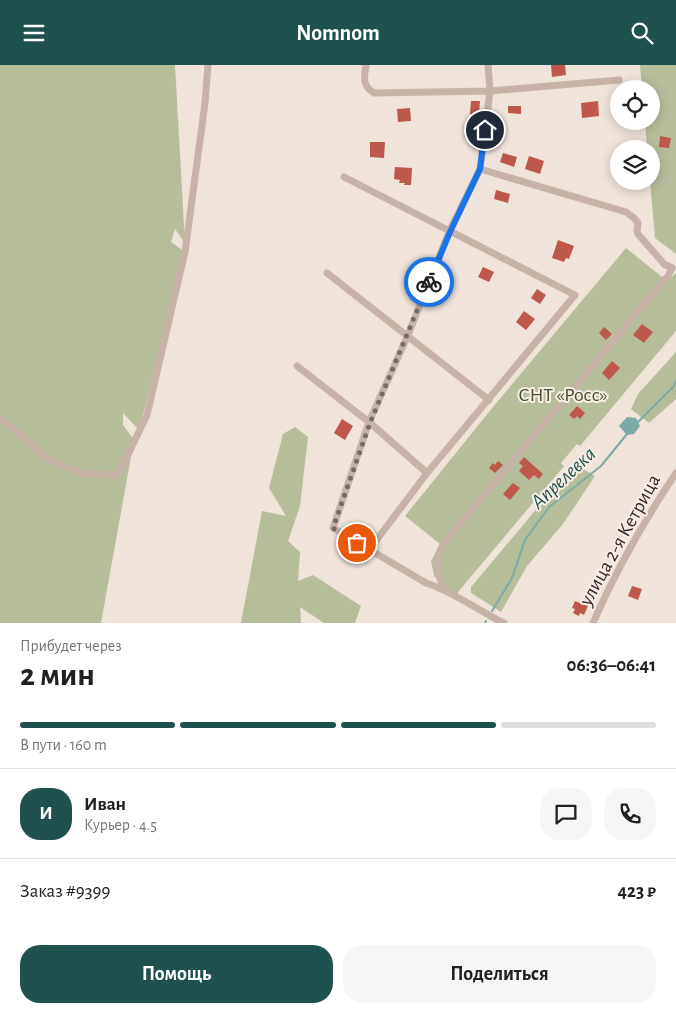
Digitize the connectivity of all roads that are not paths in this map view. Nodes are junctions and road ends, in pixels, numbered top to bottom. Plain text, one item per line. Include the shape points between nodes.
1 (208, 65) edge
2 (366, 65) edge
3 (488, 65) edge
4 (610, 81) edge
5 (490, 91) junction
6 (480, 169) junction
7 (344, 177) dead end
8 (450, 232) junction
9 (327, 273) dead end
10 (408, 335) junction
11 (297, 366) dead end
12 (489, 400) junction
13 (0, 418) edge
14 (370, 423) junction
15 (427, 473) junction
16 (676, 473) edge
17 (369, 550) junction
18 (443, 589) junction
19 (504, 623) edge
20 (593, 623) edge

1 - 13 street via 185,252 147,415 118,475 84,474 50,460
2 - 5 street via 364,81 374,93
3 - 5 street
4 - 5 street
5 - 6 street
6 - 8 street
6 - 18 street via 626,213 638,223 638,234 664,264 672,268 444,543 437,555
7 - 8 street
8 - 10 street
8 - 12 street via 575,295
9 - 10 street
10 - 12 street
10 - 14 street
11 - 14 street
12 - 15 street
14 - 15 street
14 - 17 street via 333,528
15 - 17 street
16 - 20 street, улица 2-я Кетрица via 650,511 611,581
17 - 18 street via 426,583
18 - 19 street

